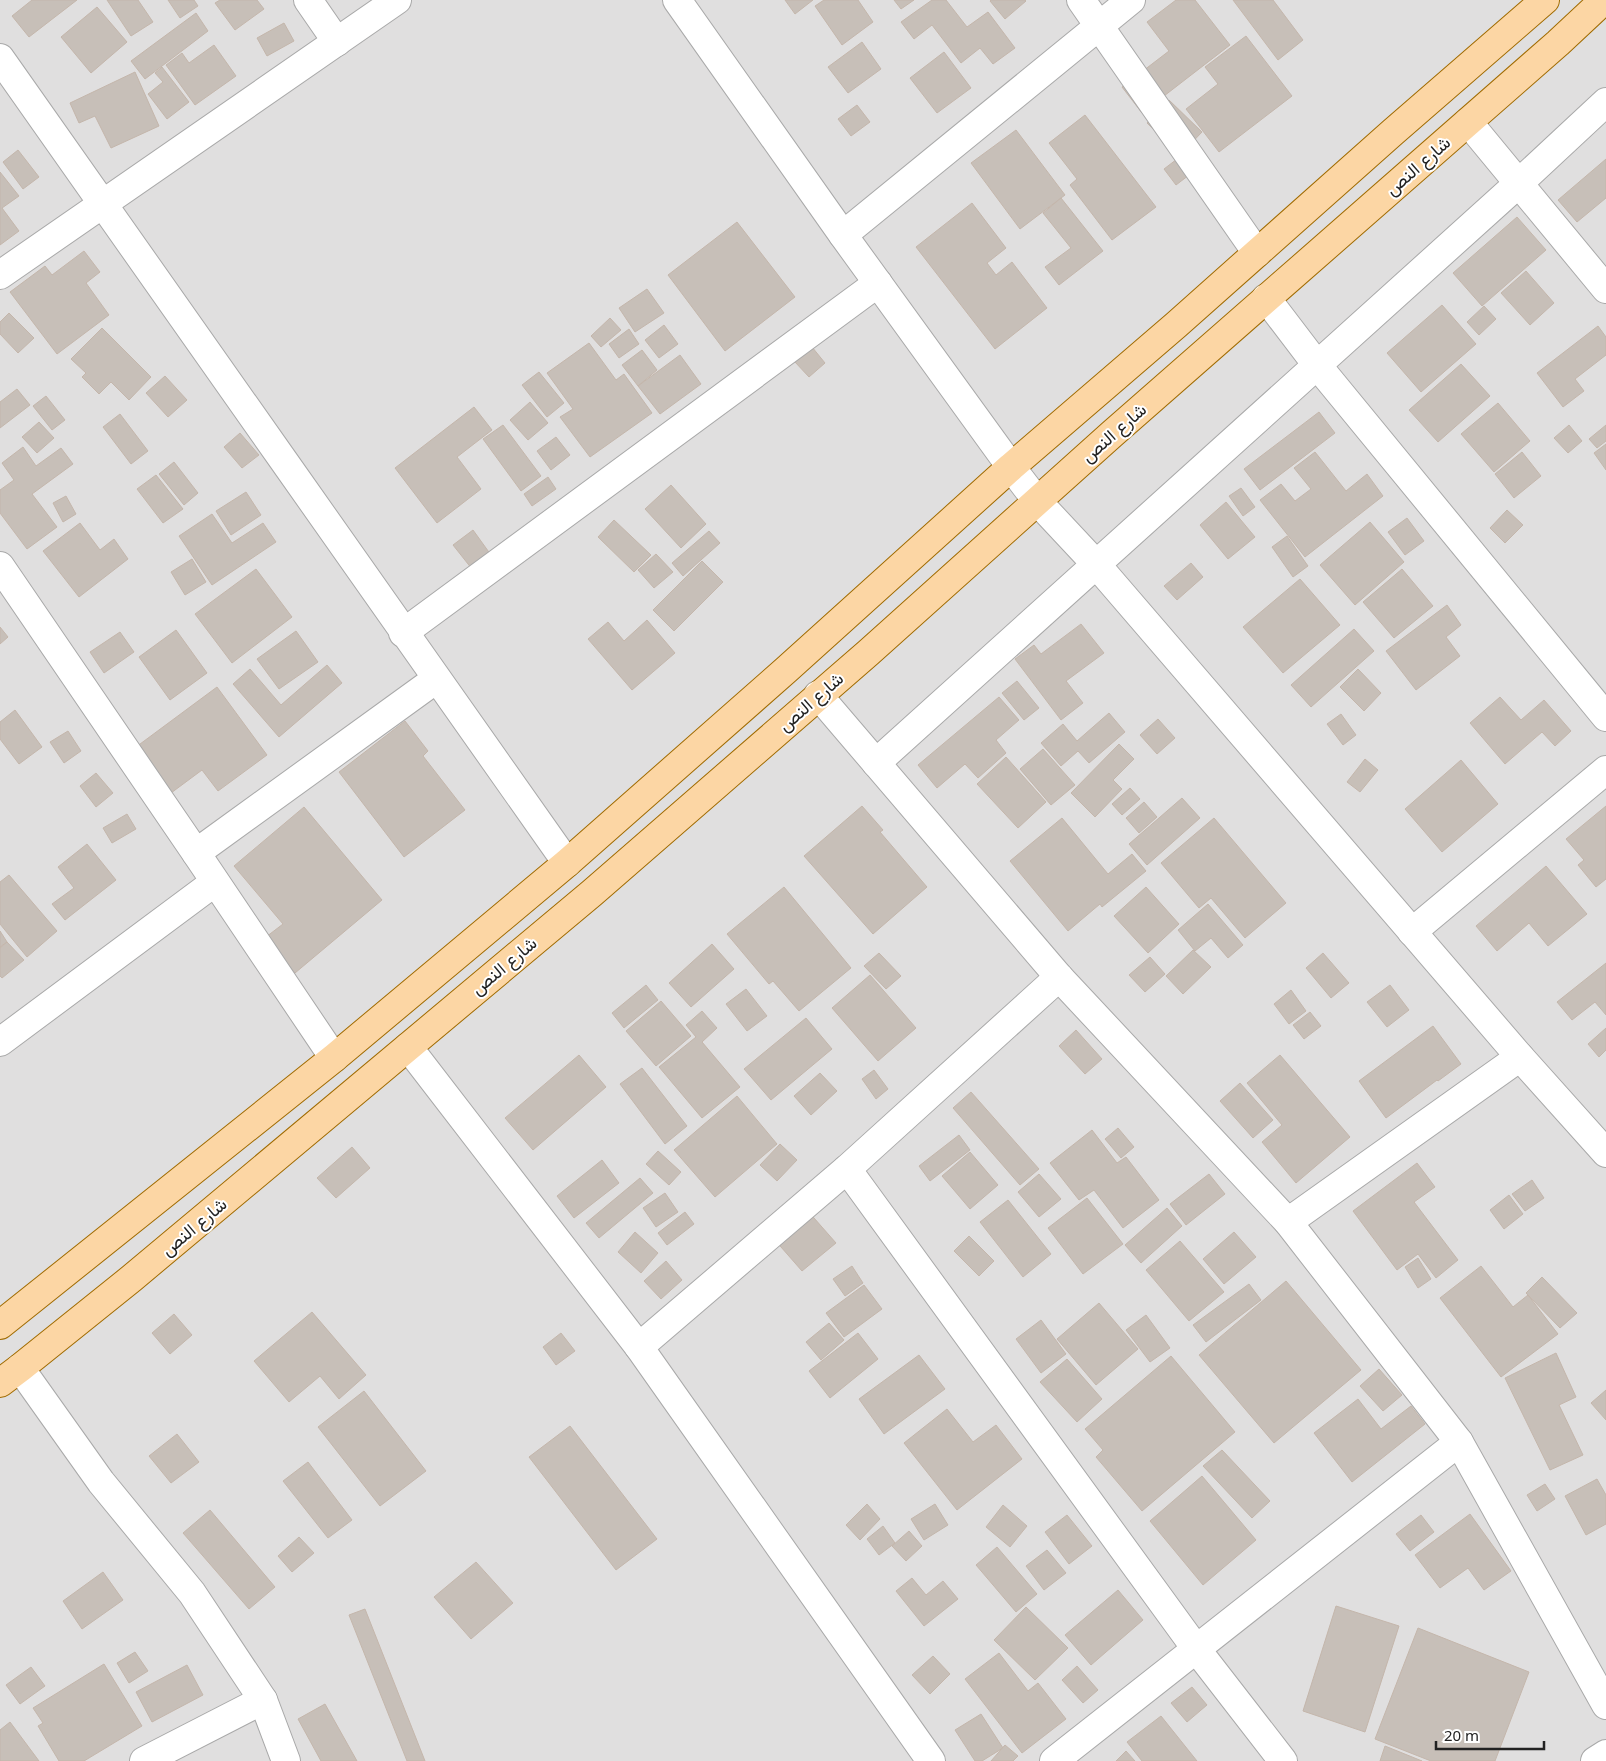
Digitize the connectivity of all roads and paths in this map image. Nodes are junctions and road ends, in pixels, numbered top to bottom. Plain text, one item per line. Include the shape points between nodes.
1 (308, 0) edge
2 (397, 0) edge
3 (677, 0) edge
4 (1081, 0) edge
5 (1131, 0) edge
6 (1545, 0) edge
7 (1604, 0) edge
8 (1100, 26) junction
9 (337, 42) junction
10 (0, 58) edge
11 (1606, 102) edge
12 (1468, 122) junction
13 (1519, 183) junction
14 (104, 204) junction
15 (843, 235) junction
16 (1257, 253) junction
17 (0, 275) edge
18 (878, 283) junction
19 (1606, 289) edge
20 (1266, 298) junction
21 (1317, 365) junction
22 (1011, 467) junction
23 (1037, 501) junction
24 (1096, 563) junction
25 (0, 566) edge
26 (404, 634) junction
27 (436, 680) junction
28 (818, 695) junction
29 (1606, 717) edge
30 (876, 762) junction
31 (1606, 770) edge
32 (196, 853) junction
33 (567, 863) junction
34 (215, 882) junction
35 (1412, 932) junction
36 (1059, 977) junction
37 (0, 1042) edge
38 (408, 1048) junction
39 (1520, 1057) junction
40 (334, 1058) junction
41 (1606, 1153) edge
42 (847, 1168) junction
43 (1288, 1222) junction
44 (0, 1325) edge
45 (639, 1347) junction
46 (10, 1376) edge
47 (1459, 1442) junction
48 (1197, 1650) junction
49 (263, 1700) junction
50 (1606, 1705) edge
51 (1606, 1754) edge
52 (919, 1757) edge
53 (144, 1761) edge
54 (286, 1761) edge
55 (1054, 1761) edge
56 (1283, 1761) edge
57 (1595, 1761) edge

1 - 9 street
2 - 9 street
3 - 15 street
4 - 8 street
5 - 8 street
6 - 16 main road
7 - 12 main road, شارع النص
8 - 15 street
8 - 16 street
9 - 14 street
10 - 14 street
11 - 13 street
12 - 13 street
12 - 20 main road, شارع النص
13 - 19 street
13 - 21 street
14 - 17 street
14 - 26 street
15 - 18 street
16 - 22 main road
18 - 22 street
18 - 26 street
20 - 21 street
20 - 23 main road, شارع النص
21 - 24 street
21 - 29 street
22 - 23 street
22 - 33 main road
23 - 24 street
23 - 28 main road, شارع النص
24 - 30 street
24 - 35 street
25 - 32 street
26 - 27 street
27 - 32 street
27 - 33 street
28 - 30 street
28 - 38 main road, شارع النص via 592,893
30 - 36 street
31 - 35 street
32 - 34 street
33 - 40 main road
34 - 37 street
34 - 40 street
35 - 39 street
36 - 42 street
36 - 43 street
38 - 45 street
38 - 46 main road, شارع النص via 184,1236
39 - 41 street
39 - 43 street
40 - 44 main road
42 - 45 street
42 - 48 street
43 - 47 street
45 - 52 street
46 - 49 street via 192,1592
47 - 48 street
47 - 50 street
48 - 55 street
48 - 56 street
49 - 53 street
49 - 54 street
51 - 57 street

